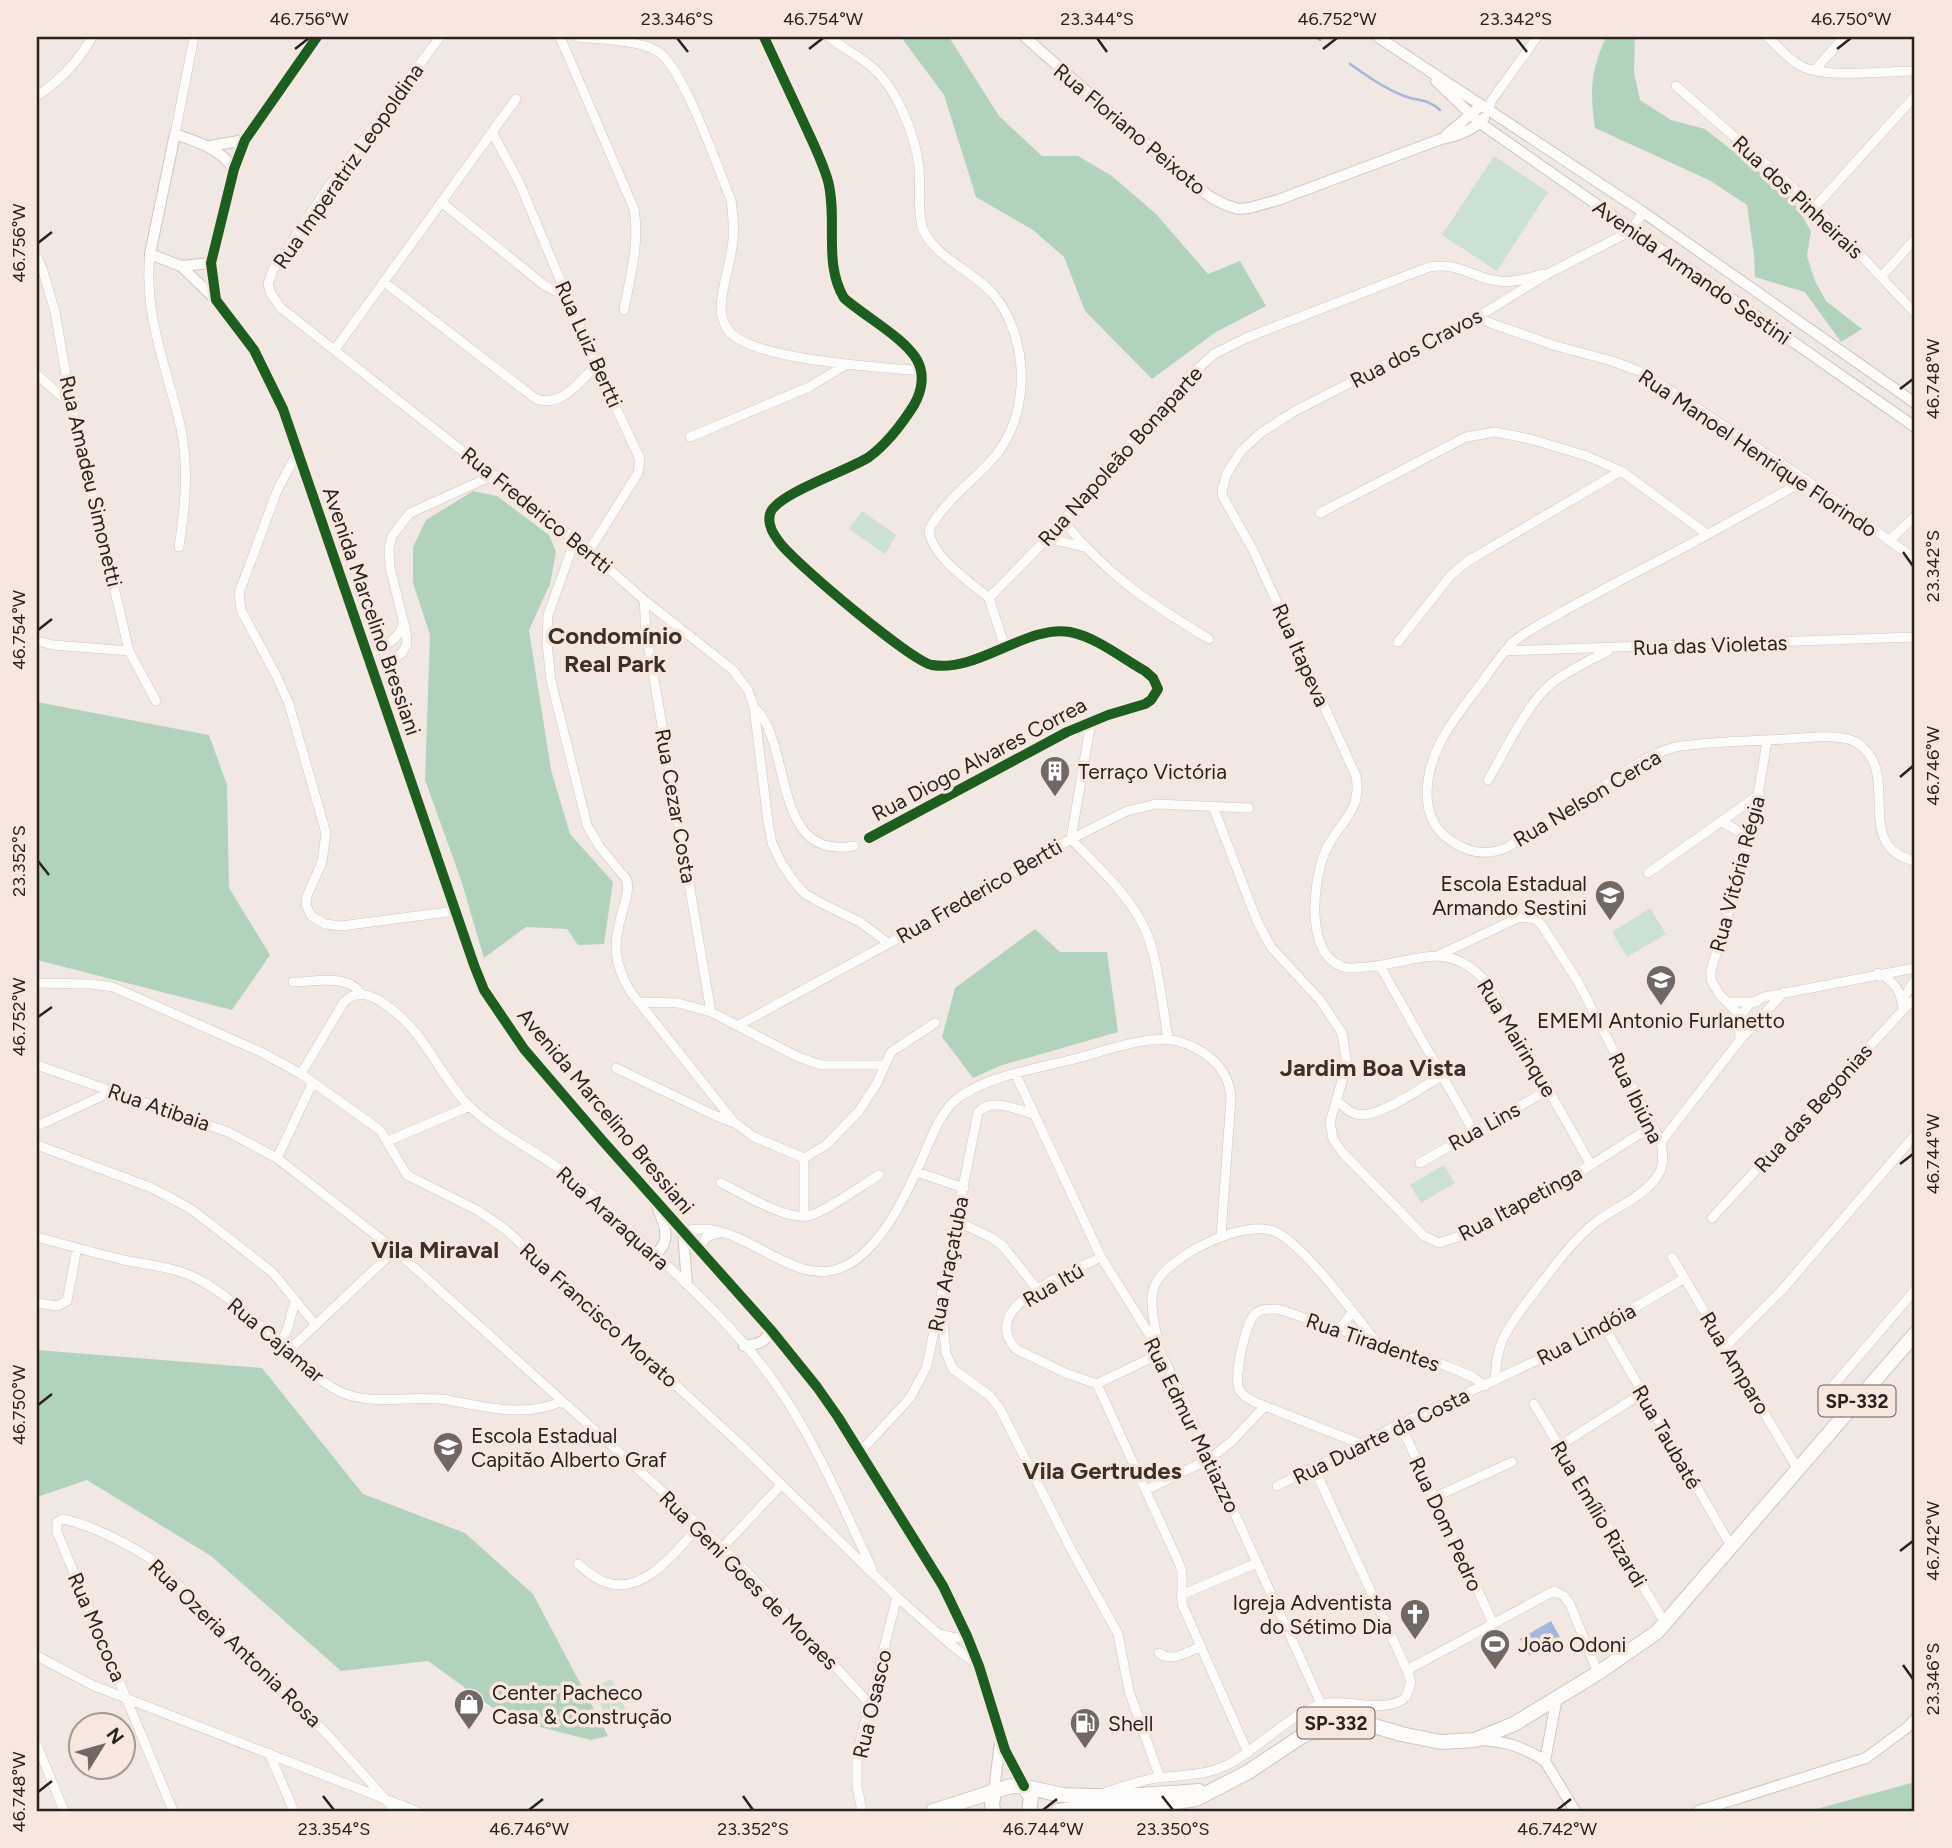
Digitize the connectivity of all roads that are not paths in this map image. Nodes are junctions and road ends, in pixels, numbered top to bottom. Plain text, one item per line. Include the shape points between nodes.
1 (92, 37) edge
2 (194, 37) edge
3 (317, 37) edge
4 (440, 37) edge
5 (560, 37) edge
6 (578, 37) edge
7 (829, 37) edge
8 (1025, 37) edge
9 (1378, 37) edge
10 (1537, 37) edge
11 (1768, 37) edge
12 (1844, 37) edge
13 (766, 38) edge
14 (1418, 65) junction
15 (1814, 71) junction
16 (1915, 71) edge
17 (1676, 86) dead end
18 (37, 96) edge
19 (1915, 96) edge
20 (516, 99) dead end
21 (1488, 105) junction
22 (1475, 119) junction
23 (492, 132) junction
24 (175, 134) junction
25 (245, 140) junction
26 (209, 146) junction
27 (234, 169) junction
28 (440, 202) junction
29 (1815, 207) junction
30 (1643, 212) junction
31 (1631, 230) junction
32 (1915, 239) edge
33 (150, 254) junction
34 (37, 257) edge
35 (211, 263) junction
36 (181, 267) junction
37 (1551, 272) junction
38 (1882, 276) junction
39 (384, 282) junction
40 (569, 297) junction
41 (216, 300) junction
42 (624, 310) dead end
43 (1915, 313) edge
44 (1476, 318) junction
45 (305, 326) joint
46 (336, 348) junction
47 (847, 363) junction
48 (596, 365) junction
49 (922, 371) junction
50 (37, 375) edge
51 (1915, 402) edge
52 (71, 404) junction
53 (1915, 427) edge
54 (690, 437) dead end
55 (298, 451) junction
56 (1621, 471) junction
57 (494, 475) junction
58 (1806, 480) junction
59 (1227, 507) joint
60 (1320, 513) dead end
61 (1915, 516) edge
62 (1063, 521) junction
63 (1707, 534) junction
64 (1048, 538) junction
65 (575, 540) junction
66 (1889, 541) junction
67 (179, 547) dead end
68 (1085, 548) junction
69 (589, 551) junction
70 (1915, 559) edge
71 (989, 598) junction
72 (644, 600) junction
73 (404, 623) junction
74 (1915, 637) edge
75 (1209, 639) dead end
76 (37, 641) edge
77 (1398, 642) dead end
78 (1005, 648) junction
79 (1613, 649) junction
80 (129, 651) junction
81 (1505, 651) junction
82 (367, 656) junction
83 (372, 673) junction
84 (156, 701) dead end
85 (754, 707) junction
86 (1091, 721) junction
87 (1767, 740) junction
88 (1488, 780) dead end
89 (1759, 794) junction
90 (1354, 807) joint
91 (1214, 808) junction
92 (1249, 808) dead end
93 (1721, 821) junction
94 (869, 838) dead end
95 (1750, 838) junction
96 (1071, 839) junction
97 (854, 846) dead end
98 (1915, 861) edge
99 (1648, 873) dead end
100 (455, 911) junction
101 (888, 943) junction
102 (1436, 956) junction
103 (1380, 966) junction
104 (1915, 968) edge
105 (1878, 973) junction
106 (1915, 979) edge
107 (293, 982) dead end
108 (37, 983) edge
109 (1785, 992) junction
110 (361, 994) junction
111 (1915, 999) edge
112 (1756, 1001) junction
113 (639, 1002) junction
114 (1727, 1002) junction
115 (1902, 1005) junction
116 (711, 1012) junction
117 (1765, 1012) junction
118 (1740, 1017) junction
119 (935, 1023) dead end
120 (739, 1025) junction
121 (1752, 1028) junction
122 (1168, 1038) junction
123 (1741, 1040) junction
124 (37, 1065) edge
125 (883, 1065) junction
126 (616, 1068) dead end
127 (301, 1074) junction
128 (1016, 1075) junction
129 (1441, 1076) junction
130 (313, 1082) junction
131 (1548, 1090) junction
132 (113, 1091) junction
133 (1337, 1101) junction
134 (470, 1106) junction
135 (1034, 1114) junction
136 (734, 1122) junction
137 (37, 1126) edge
138 (1652, 1126) junction
139 (1474, 1132) junction
140 (1915, 1135) edge
141 (388, 1141) junction
142 (1661, 1142) junction
143 (37, 1145) edge
144 (277, 1158) junction
145 (804, 1158) junction
146 (1420, 1163) dead end
147 (1591, 1165) junction
148 (917, 1172) junction
149 (879, 1175) dead end
150 (721, 1183) dead end
151 (964, 1188) junction
152 (653, 1197) junction
153 (804, 1216) junction
154 (1713, 1218) dead end
155 (957, 1221) junction
156 (683, 1232) junction
157 (724, 1232) junction
158 (1221, 1235) junction
159 (37, 1237) edge
160 (77, 1248) junction
161 (699, 1249) junction
162 (396, 1250) junction
163 (655, 1254) junction
164 (1672, 1257) dead end
165 (1101, 1258) junction
166 (1685, 1278) junction
167 (687, 1284) junction
168 (1038, 1290) junction
169 (1915, 1290) edge
170 (295, 1301) junction
171 (37, 1303) edge
172 (941, 1304) junction
173 (1352, 1312) junction
174 (316, 1324) junction
175 (1604, 1326) junction
176 (771, 1330) junction
177 (1339, 1330) junction
178 (1915, 1334) edge
179 (280, 1344) junction
180 (1378, 1344) junction
181 (744, 1346) junction
182 (1725, 1347) junction
183 (288, 1351) junction
184 (1160, 1351) junction
185 (1495, 1381) junction
186 (1097, 1384) junction
187 (1485, 1386) junction
188 (1642, 1394) junction
189 (1821, 1400) dead end
190 (562, 1401) junction
191 (1534, 1404) dead end
192 (1265, 1406) junction
193 (1399, 1424) junction
194 (1361, 1444) junction
195 (1559, 1446) junction
196 (860, 1452) junction
197 (1209, 1459) junction
198 (1512, 1462) dead end
199 (1314, 1468) junction
200 (1797, 1468) junction
201 (781, 1485) junction
202 (1278, 1486) dead end
203 (1146, 1490) junction
204 (1433, 1498) junction
205 (59, 1520) joint
206 (699, 1526) junction
207 (1731, 1546) junction
208 (722, 1548) junction
209 (1257, 1563) junction
210 (578, 1564) dead end
211 (874, 1573) junction
212 (1181, 1595) junction
213 (897, 1597) junction
214 (1493, 1623) junction
215 (1665, 1623) junction
216 (938, 1633) junction
217 (967, 1636) junction
218 (1200, 1647) junction
219 (1159, 1653) dead end
220 (37, 1656) edge
221 (979, 1666) junction
222 (1407, 1670) junction
223 (1598, 1673) junction
224 (1558, 1698) junction
225 (127, 1699) junction
226 (870, 1704) junction
227 (1321, 1704) junction
228 (1915, 1719) edge
229 (1000, 1735) junction
230 (1475, 1740) junction
231 (37, 1745) edge
232 (269, 1753) junction
233 (1248, 1753) junction
234 (1545, 1761) junction
235 (1160, 1778) junction
236 (1024, 1786) junction
237 (1211, 1790) junction
238 (994, 1791) junction
239 (1094, 1795) junction
240 (388, 1801) junction
241 (64, 1811) edge
242 (173, 1811) edge
243 (295, 1811) edge
244 (396, 1811) edge
245 (416, 1811) edge
246 (862, 1811) edge
247 (933, 1811) edge
248 (993, 1811) edge
249 (1029, 1811) edge
250 (1058, 1811) edge
251 (1575, 1811) edge
252 (1698, 1811) edge

1 - 18 street via 71,68
2 - 24 street
3 - 25 street
4 - 45 street, Rua Imperatriz Leopoldina via 327,189 270,278 275,301
5 - 42 street via 635,209 636,245
6 - 47 street via 654,49 664,55 681,80 731,200 733,245 721,306 727,329 747,344 771,351
7 - 71 street via 870,65 907,121 916,147 920,215 928,239 993,293 1014,329 1021,386 1007,437 929,530 941,556
8 - 22 street, Rua Floriano Peixoto via 1187,180 1212,198 1240,209 1278,200 1441,139
9 - 14 street
10 - 21 street
11 - 15 street via 1790,58
12 - 15 street
13 - 49 street via 828,182 837,286 844,298 913,354
14 - 21 street, Avenida Armando Sestini
14 - 22 street, Avenida Armando Sestini
15 - 16 street
17 - 29 street, Rua dos Pinheirais
19 - 29 street
20 - 23 street
21 - 22 street, Rua Floriano Peixoto
21 - 30 street, Avenida Armando Sestini
22 - 31 street, Avenida Armando Sestini
23 - 28 street
23 - 40 street, Rua Luiz Bertti
24 - 26 street
24 - 33 street
25 - 26 street
25 - 27 street
26 - 27 street
27 - 35 street
28 - 39 street
28 - 40 street via 544,285
29 - 38 street, Rua dos Pinheirais
30 - 31 street, Rua dos Cravos
30 - 51 street, Avenida Armando Sestini
31 - 37 street, Rua dos Cravos
31 - 53 street, Avenida Armando Sestini
32 - 38 street
33 - 36 street
33 - 67 street via 149,300 187,472
34 - 52 street, Rua Amadeu Simonetti via 55,312
35 - 36 street
35 - 41 street, Avenida Marcelino Bressiani
36 - 41 street
37 - 44 street, Rua dos Cravos
37 - 62 street, Rua Napoleão Bonaparte via 1502,282 1445,264 1429,267 1226,346 1182,383
38 - 43 street, Rua dos Pinheirais
39 - 46 street
39 - 48 street via 536,399 560,399
40 - 48 street, Rua Luiz Bertti
41 - 55 street, Avenida Marcelino Bressiani via 254,350
44 - 58 street, Rua Manoel Henrique Florindo via 1644,373
44 - 59 street, Rua dos Cravos via 1262,432 1242,450 1227,473 1222,490
45 - 46 street, Rua Frederico Bertti
46 - 57 street, Rua Frederico Bertti
47 - 49 street
47 - 54 street via 809,387
48 - 69 street, Rua Luiz Bertti via 641,465
49 - 78 street via 916,400 884,446 781,500 770,514 770,525 782,546 810,573 922,661 942,666 965,663
50 - 52 street
52 - 80 street, Rua Amadeu Simonetti
55 - 82 street, Avenida Marcelino Bressiani
55 - 100 street via 277,491 239,601 289,704 326,833 322,862 307,896 308,910 317,920 341,926
56 - 60 street via 1530,439 1481,433
56 - 63 street
56 - 77 street via 1468,561 1451,575
57 - 65 street, Rua Frederico Bertti
57 - 73 street via 410,513 393,536 390,568
58 - 63 street, Rua Nelson Cerca
58 - 66 street, Rua Manoel Henrique Florindo
59 - 90 street, Rua Itapeva via 1253,550 1356,776
61 - 66 street
62 - 64 street, Rua Napoleão Bonaparte
62 - 68 street
63 - 81 street, Rua Nelson Cerca via 1530,630
64 - 68 street
64 - 71 street, Rua Napoleão Bonaparte
65 - 69 street, Rua Frederico Bertti
65 - 113 street via 548,615 551,681 587,825 627,880 614,951 622,977
66 - 70 street, Rua Manoel Henrique Florindo
68 - 75 street via 1145,600
69 - 72 street, Rua Frederico Bertti
71 - 78 street
72 - 85 street, Rua Frederico Bertti via 733,670
72 - 116 street, Rua Cezar Costa
73 - 82 street via 393,641
73 - 83 street via 405,649
74 - 79 street, Rua das Violetas
76 - 80 street
78 - 86 street, Rua Diogo Alvares Correa via 1040,635 1070,632 1145,671 1157,683 1151,701
79 - 81 street, Rua das Violetas
79 - 88 street via 1550,685
80 - 84 street, Rua Amadeu Simonetti
81 - 87 street, Rua Nelson Cerca via 1446,731 1430,766 1430,817 1450,841 1467,850 1495,852 1508,847 1662,751
82 - 83 street, Avenida Marcelino Bressiani
83 - 100 street, Avenida Marcelino Bressiani
85 - 97 street, Rua Frederico Bertti via 767,724 787,797 801,827 819,843
85 - 101 street, Rua Frederico Bertti via 768,822 781,862 804,892
86 - 94 street, Rua Diogo Alvares Correa
86 - 96 street
87 - 89 street, Rua Vitória Régia
87 - 98 street, Rua Nelson Cerca via 1826,737 1860,745 1875,764 1888,847
89 - 93 street
89 - 95 street, Rua Vitória Régia
90 - 103 street, Rua Mairinque via 1322,859 1316,889 1317,936 1339,965
91 - 92 street, Rua Frederico Bertti
91 - 96 street, Rua Frederico Bertti via 1142,806
91 - 133 street via 1270,947 1320,1000 1342,1033 1347,1064
93 - 95 street
93 - 99 street
95 - 114 street, Rua Vitória Régia via 1711,970 1714,987
96 - 101 street, Rua Frederico Bertti
96 - 122 street via 1144,927
100 - 152 street, Avenida Marcelino Bressiani via 484,990 499,1014 559,1091
101 - 120 street
102 - 103 street, Rua Mairinque
102 - 131 street, Rua Mairinque via 1458,959 1479,972
102 - 138 street, Rua Ibiúna via 1520,917 1535,919 1577,980
103 - 129 street
104 - 105 street
105 - 109 street
105 - 115 street via 1898,987
106 - 115 street, Rua das Begonias
107 - 110 street, Rua Araraquara via 345,981
108 - 127 street, Rua Francisco Morato via 113,988
109 - 112 street
109 - 117 street
110 - 127 street via 344,1002
110 - 134 street, Rua Araraquara via 372,996 410,1024
111 - 115 street, Rua das Begonias
112 - 114 street
112 - 117 street
112 - 118 street
113 - 116 street via 678,1003
113 - 136 street
114 - 118 street, Rua Vitória Régia
115 - 154 street, Rua das Begonias
116 - 120 street
117 - 121 street
118 - 121 street, Rua Vitória Régia
118 - 123 street
119 - 125 street via 897,1047
120 - 125 street via 821,1065
121 - 123 street
122 - 128 street
122 - 158 street via 1217,1063 1230,1084
123 - 142 street
124 - 132 street, Rua Atibaia
125 - 145 street via 859,1111 834,1139
126 - 136 street
127 - 130 street, Rua Francisco Morato
128 - 135 street, Rua Edmur Matiazzo
128 - 148 street via 971,1090 950,1106
129 - 133 street via 1377,1112 1357,1114
129 - 139 street
130 - 141 street, Rua Francisco Morato
130 - 144 street
131 - 139 street, Rua Lins
131 - 147 street, Rua Mairinque
132 - 137 street
132 - 144 street, Rua Atibaia via 228,1132
133 - 147 street, Rua Itapetinga via 1330,1122 1333,1139 1342,1152 1408,1222 1440,1243 1469,1233
134 - 141 street
134 - 163 street, Rua Araraquara via 576,1182
135 - 151 street, Rua Araçatuba via 997,1105 978,1112
135 - 165 street, Rua Edmur Matiazzo
136 - 145 street via 754,1138
138 - 142 street, Rua Ibiúna
138 - 147 street, Rua Itapetinga
139 - 146 street, Rua Lins
140 - 182 street via 1782,1290
141 - 201 street, Rua Francisco Morato via 407,1175 505,1229
142 - 185 street, Rua Ibiúna via 1662,1167 1657,1178 1581,1235 1511,1324 1497,1357
143 - 170 street via 191,1209 257,1258
144 - 162 street, Rua Geni Goes de Moraes
145 - 153 street
148 - 151 street
148 - 157 street via 872,1245 836,1269 815,1271 795,1265
149 - 153 street
150 - 153 street via 780,1211
151 - 155 street, Rua Araçatuba
152 - 156 street, Avenida Marcelino Bressiani
152 - 163 street via 666,1238
155 - 168 street via 1003,1246
155 - 172 street, Rua Araçatuba
156 - 157 street via 700,1228
156 - 161 street, Avenida Marcelino Bressiani
156 - 167 street
157 - 161 street via 706,1237
158 - 173 street via 1258,1227 1273,1230 1302,1253
158 - 184 street via 1168,1268 1155,1286
159 - 160 street, Rua Cajamar
160 - 171 street via 64,1304
160 - 179 street, Rua Cajamar via 196,1278
161 - 176 street, Avenida Marcelino Bressiani
162 - 174 street
162 - 190 street, Rua Geni Goes de Moraes
163 - 167 street, Rua Araraquara
164 - 166 street, Rua Amparo
165 - 168 street, Rua Itú
165 - 184 street, Rua Edmur Matiazzo
166 - 175 street, Rua Lindóia
166 - 182 street, Rua Amparo
167 - 181 street, Rua Araraquara
168 - 186 street, Rua Itú via 1014,1307 1006,1319 1004,1329 1010,1342 1030,1357
169 - 189 street
170 - 174 street
170 - 179 street
172 - 196 street, Rua Araçatuba via 920,1382
172 - 235 street via 946,1353 953,1369 1000,1409 1118,1634 1129,1691
173 - 177 street
173 - 180 street
174 - 183 street
175 - 185 street, Rua Lindóia
175 - 188 street, Rua Taubaté
176 - 181 street via 762,1342
176 - 196 street, Avenida Marcelino Bressiani via 817,1387
177 - 180 street, Rua Tiradentes
177 - 192 street, Rua Tiradentes via 1278,1309 1258,1311 1249,1321 1238,1382 1248,1398
178 - 200 main road, SP-332
179 - 183 street, Rua Cajamar
180 - 187 street, Rua Tiradentes via 1474,1377
181 - 211 street, Rua Araraquara via 777,1386 801,1426
182 - 200 street, Rua Amparo
183 - 190 street, Rua Cajamar via 321,1380 352,1396 443,1399 519,1409
184 - 186 street
184 - 197 street, Rua Edmur Matiazzo
185 - 187 street, Rua Lindóia
186 - 203 street
187 - 193 street, Rua Duarte da Costa
188 - 195 street
188 - 207 street, Rua Taubaté
190 - 206 street, Rua Geni Goes de Moraes
191 - 195 street, Rua Emílio Rizardi
192 - 194 street
192 - 197 street
193 - 194 street, Rua Duarte da Costa
193 - 204 street, Rua Dom Pedro
194 - 199 street, Rua Duarte da Costa
195 - 215 street, Rua Emílio Rizardi
196 - 217 street, Avenida Marcelino Bressiani via 943,1586
197 - 203 street
197 - 209 street, Rua Edmur Matiazzo
198 - 204 street
199 - 202 street, Rua Duarte da Costa
199 - 222 street
200 - 207 main road, SP-332
201 - 208 street
201 - 211 street, Rua Francisco Morato
203 - 212 street via 1182,1572
204 - 214 street, Rua Dom Pedro
205 - 225 street, Rua Mococa via 57,1532
205 - 240 street, Rua Ozeria Antonia Rosa via 92,1529 153,1560
206 - 208 street, Rua Geni Goes de Moraes
206 - 210 street via 660,1567 629,1583 608,1584
207 - 215 main road, SP-332
208 - 226 street, Rua Geni Goes de Moraes
209 - 212 street
209 - 227 street, Rua Edmur Matiazzo
211 - 213 street
212 - 218 street
213 - 216 street
213 - 226 street, Rua Osasco
214 - 222 street
214 - 223 street via 1548,1592 1559,1592 1570,1604
215 - 223 main road, SP-332
216 - 217 street via 956,1639
216 - 221 street
217 - 221 street, Avenida Marcelino Bressiani
218 - 219 street via 1172,1658
218 - 233 street
220 - 225 street
221 - 229 street, Avenida Marcelino Bressiani
222 - 227 street via 1411,1682 1406,1697 1391,1706
223 - 224 main road, SP-332
224 - 230 main road, SP-332
224 - 234 street
225 - 232 street
225 - 242 street, Rua Mococa
226 - 246 street, Rua Osasco via 857,1754
227 - 233 street
228 - 252 street via 1866,1758
229 - 236 street, Avenida Marcelino Bressiani
229 - 238 street
230 - 234 street via 1501,1740
230 - 237 main road, SP-332 via 1441,1742 1344,1721 1309,1732
231 - 241 street
232 - 240 street
232 - 243 street
233 - 235 street via 1211,1772
234 - 251 street
235 - 239 street
236 - 238 main road, SP-332
236 - 239 main road, SP-332 via 1050,1793
236 - 249 main road via 1031,1798
237 - 239 main road, SP-332
237 - 250 main road, SP-332 via 1184,1802
238 - 247 main road, SP-332
238 - 248 main road
240 - 244 street, Rua Ozeria Antonia Rosa
240 - 245 street

